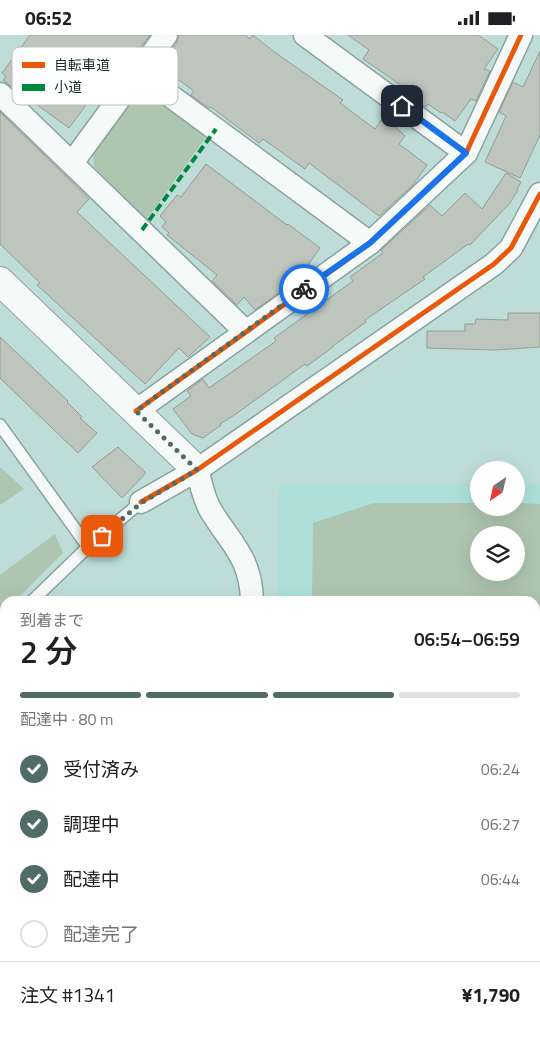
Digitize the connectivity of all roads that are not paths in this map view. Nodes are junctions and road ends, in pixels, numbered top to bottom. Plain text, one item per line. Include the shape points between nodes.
1 (166, 35) edge
2 (305, 35) edge
3 (521, 35) edge
4 (157, 47) edge
5 (0, 94) edge
6 (178, 101) edge
7 (114, 105) edge
8 (466, 153) junction
9 (72, 163) junction
10 (540, 194) edge
11 (370, 243) junction
12 (0, 281) edge
13 (245, 331) junction
14 (136, 411) junction
15 (0, 425) edge
16 (197, 470) junction
17 (141, 503) joint
18 (88, 547) junction
19 (37, 596) edge
20 (252, 596) edge

1 - 4 street
2 - 8 street
3 - 8 street
5 - 9 street
6 - 11 street
7 - 9 street
8 - 11 street
9 - 13 street
10 - 16 street via 511,248 494,264
11 - 13 street
12 - 14 street
13 - 14 street
14 - 16 street
15 - 18 lane
16 - 17 street
16 - 20 street via 210,509 246,565
17 - 18 lane
18 - 19 lane

